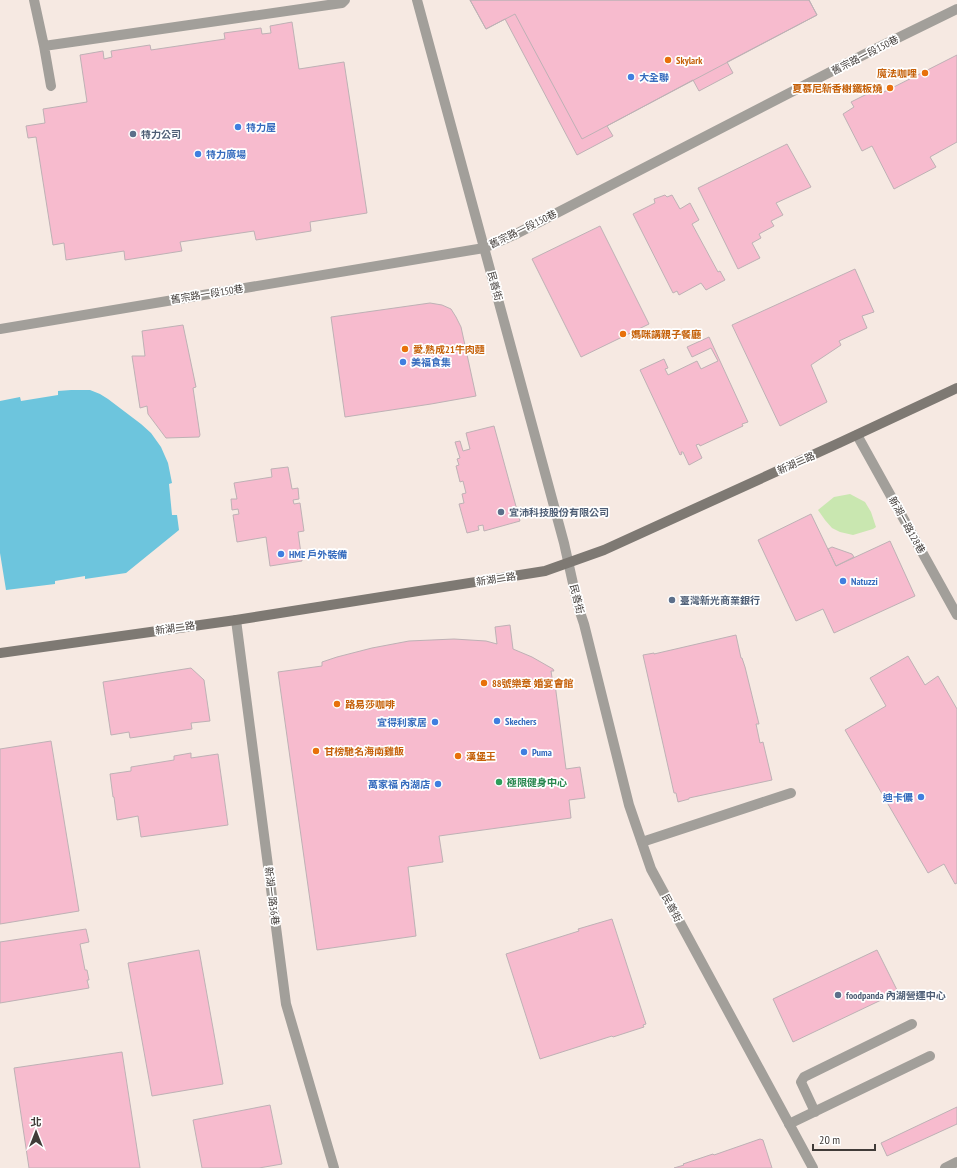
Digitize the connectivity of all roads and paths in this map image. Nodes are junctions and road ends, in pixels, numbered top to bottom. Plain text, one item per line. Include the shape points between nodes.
1 (37, 0) edge
2 (345, 0) edge
3 (417, 0) edge
4 (957, 9) edge
5 (44, 46) junction
6 (51, 86) dead end
7 (484, 248) junction
8 (0, 329) edge
9 (957, 388) edge
10 (857, 435) junction
11 (569, 564) junction
12 (957, 615) edge
13 (236, 620) junction
14 (0, 653) edge
15 (791, 793) dead end
16 (642, 842) junction
17 (912, 1024) dead end
18 (930, 1056) dead end
19 (815, 1112) junction
20 (789, 1124) junction
21 (957, 1162) edge
22 (334, 1168) edge
23 (813, 1168) edge
24 (945, 1168) edge

1 - 5 street
2 - 5 street via 342,3
3 - 7 street, 民善街
4 - 7 street, 舊宗路一段150巷
5 - 6 street
7 - 8 street, 舊宗路一段150巷
7 - 11 street, 民善街
9 - 10 street, 新湖二路
10 - 11 street, 新湖二路
10 - 12 street, 新湖一路128巷
11 - 13 street, 新湖二路 via 545,571
11 - 16 street, 民善街 via 629,805
13 - 14 street, 新湖二路
13 - 22 street, 新湖一路36巷 via 286,1004
15 - 16 street
16 - 20 street, 民善街 via 651,869
17 - 19 street via 804,1077 801,1082
18 - 19 street
19 - 20 street
20 - 23 street, 民善街
21 - 24 street

